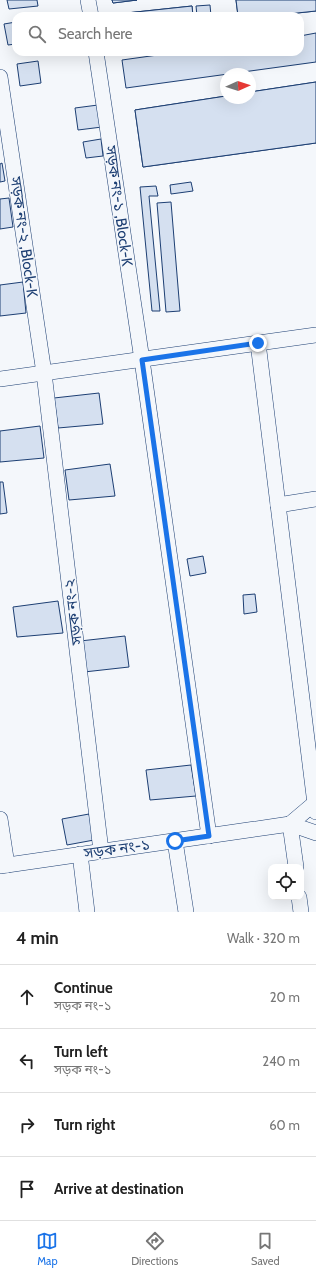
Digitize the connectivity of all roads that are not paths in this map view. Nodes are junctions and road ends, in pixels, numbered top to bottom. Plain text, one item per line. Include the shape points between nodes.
1 (88, 0) edge
2 (90, 12) edge
3 (97, 56) edge
4 (0, 77) edge
5 (316, 335) edge
6 (258, 343) junction
7 (142, 360) junction
8 (44, 373) junction
9 (0, 379) edge
10 (316, 499) edge
11 (278, 505) junction
12 (316, 805) edge
13 (0, 819) edge
14 (290, 824) junction
15 (316, 833) edge
16 (209, 836) junction
17 (175, 841) junction
18 (101, 851) junction
19 (80, 854) junction
20 (296, 864) edge
21 (3, 865) edge
22 (299, 900) edge
23 (87, 912) edge
24 (186, 912) edge
25 (301, 912) edge

1 - 2 street
3 - 7 street, সড়ক নং-১ ,Block-K
4 - 8 street, সড়ক নং-২ ,Block-K
5 - 6 street
6 - 7 street
6 - 11 street
7 - 8 street
7 - 16 street
8 - 9 street
8 - 18 street, সড়ক নং-২
10 - 11 street
11 - 12 street
12 - 14 street
13 - 21 street
14 - 15 street
14 - 16 street, সড়ক নং-১
14 - 20 street
16 - 17 street, সড়ক নং-১
17 - 18 street, সড়ক নং-১
17 - 24 street
18 - 19 street, সড়ক নং-১
19 - 21 street, সড়ক নং-১
19 - 23 street
22 - 25 street

